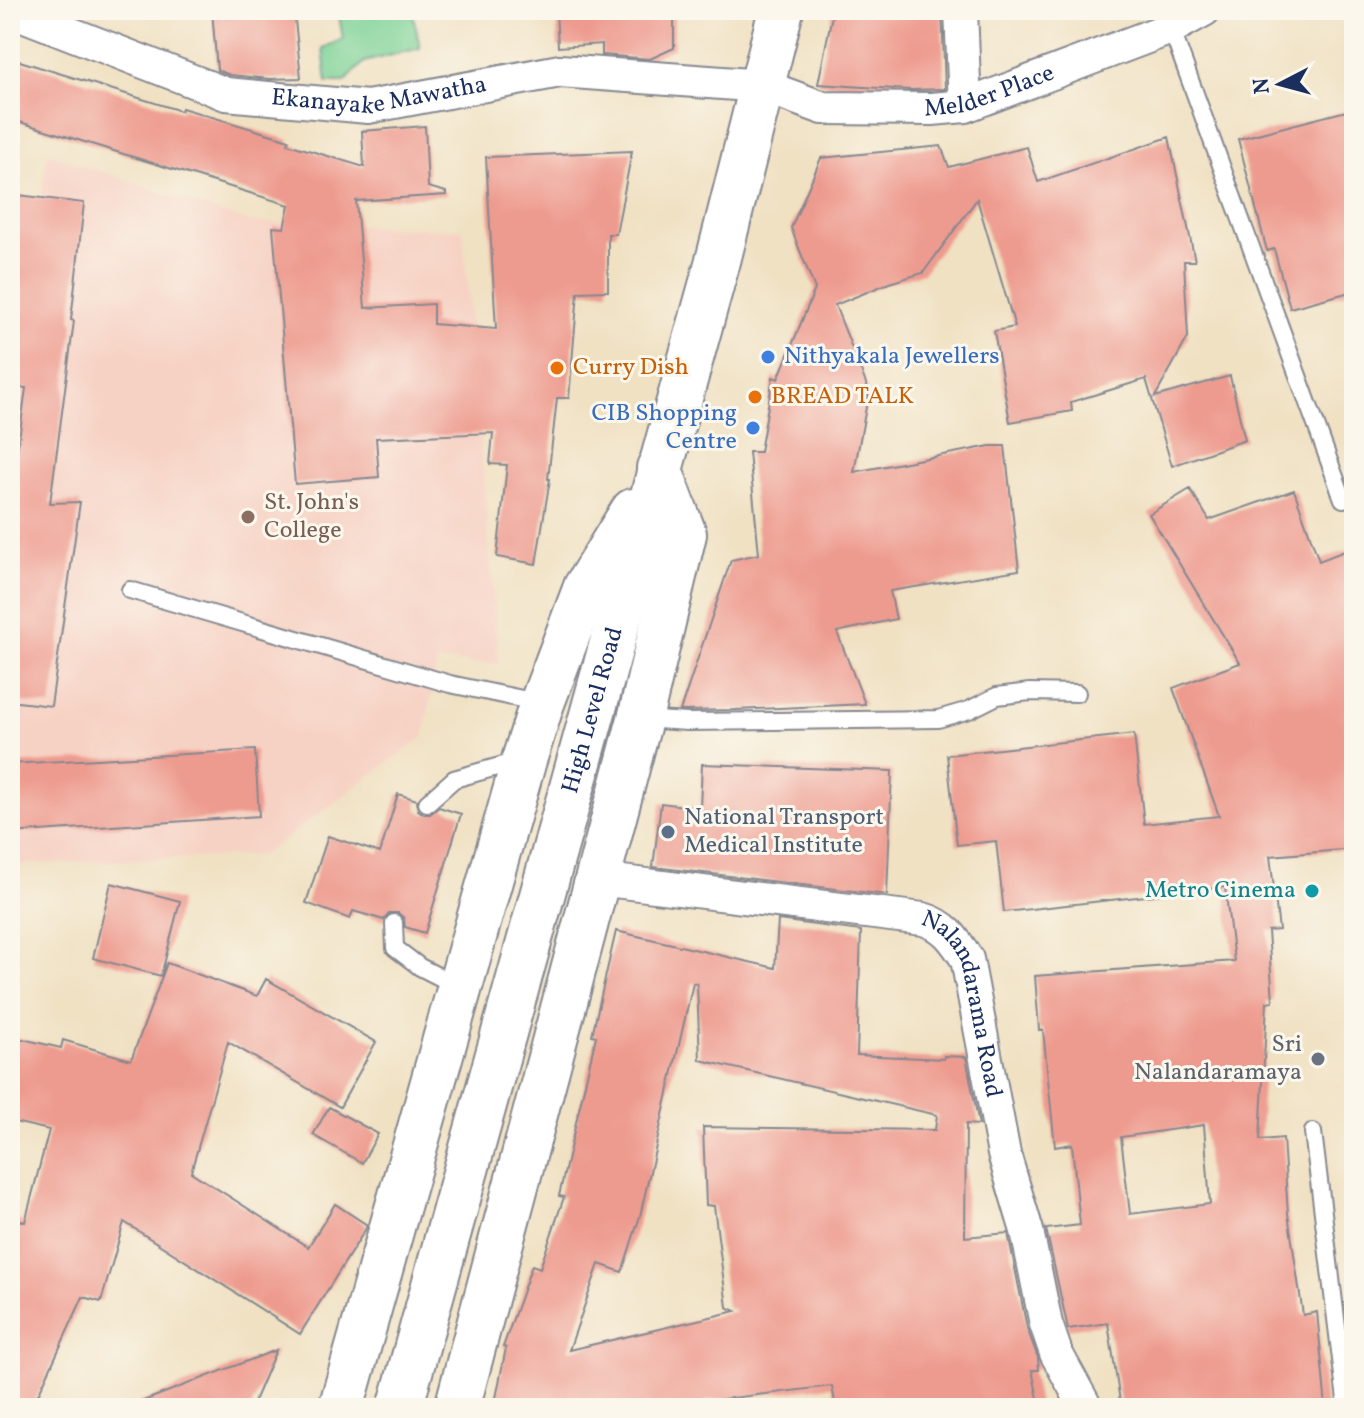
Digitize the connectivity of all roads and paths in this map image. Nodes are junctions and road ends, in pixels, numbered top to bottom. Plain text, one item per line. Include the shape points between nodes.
1 (10, 10) edge
2 (781, 10) edge
3 (961, 10) edge
4 (1204, 10) edge
5 (1171, 28) junction
6 (763, 86) junction
7 (965, 106) junction
8 (659, 468) junction
9 (1343, 499) dead end
10 (130, 590) dead end
11 (1077, 693) dead end
12 (542, 703) junction
13 (640, 719) junction
14 (524, 760) junction
15 (427, 803) dead end
16 (598, 879) junction
17 (394, 923) dead end
18 (460, 988) junction
19 (1313, 1132) dead end
20 (341, 1408) edge
21 (400, 1408) edge
22 (457, 1408) edge
23 (1086, 1408) edge
24 (1347, 1408) edge

1 - 6 street, Ekanayake Mawatha via 226,94 368,107 560,71
2 - 6 highway, High Level Road
3 - 7 street
4 - 5 street, Melder Place
5 - 7 street, Melder Place
5 - 9 lane
6 - 7 street, Melder Place via 823,108
6 - 8 highway, High Level Road
8 - 12 highway via 586,587
8 - 13 highway via 684,534
8 - 21 highway, High Level Road
10 - 12 lane via 450,684
11 - 13 lane via 997,696 938,719
12 - 14 highway
13 - 16 highway
14 - 15 lane via 454,779
14 - 18 highway
16 - 22 highway
16 - 23 street, Nalandarama Road via 923,919 953,937 967,959 1004,1154 1046,1324
17 - 18 lane via 395,948
18 - 20 highway
19 - 24 lane

